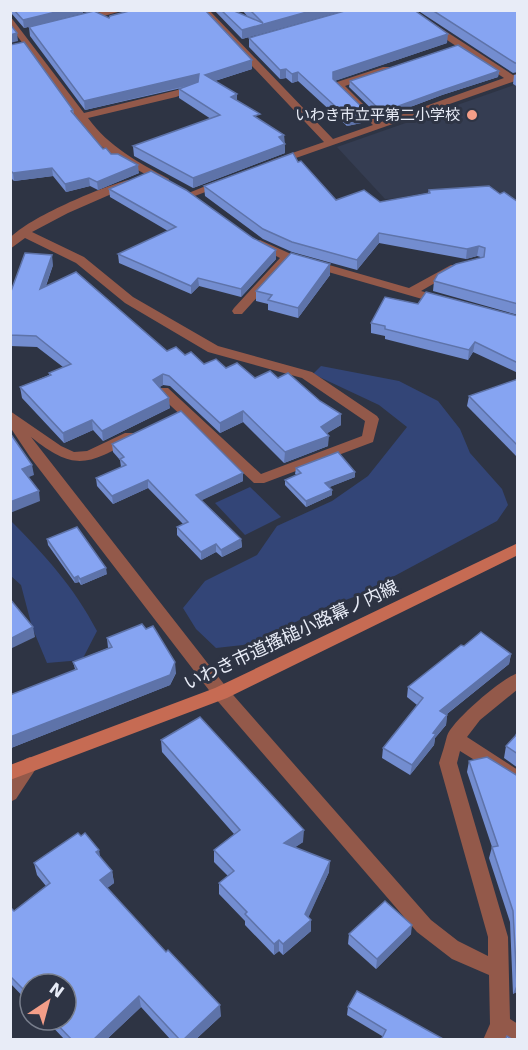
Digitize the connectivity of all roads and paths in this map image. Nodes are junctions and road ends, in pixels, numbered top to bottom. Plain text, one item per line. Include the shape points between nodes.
1 (121, 10) edge
2 (203, 10) edge
3 (406, 10) edge
4 (10, 19) edge
5 (76, 20) edge
6 (459, 45) junction
7 (448, 48) edge
8 (393, 67) edge
9 (515, 78) edge
10 (194, 87) edge
11 (81, 117) junction
12 (379, 125) junction
13 (330, 142) junction
14 (266, 166) edge
15 (151, 174) junction
16 (235, 178) edge
17 (24, 233) junction
18 (249, 236) edge
19 (10, 246) edge
20 (286, 257) junction
21 (468, 264) edge
22 (410, 292) junction
23 (453, 303) edge
24 (238, 311) dead end
25 (163, 391) edge
26 (13, 418) edge
27 (143, 430) edge
28 (518, 548) edge
29 (518, 679) edge
30 (221, 693) junction
31 (455, 738) junction
32 (30, 764) junction
33 (10, 773) edge
34 (518, 780) edge
35 (10, 794) edge
36 (499, 969) junction
37 (496, 1032) edge
38 (518, 1036) edge

1 - 5 street
2 - 13 street via 244,43
3 - 6 street
4 - 11 street via 26,32 24,45
6 - 7 street
6 - 9 street
8 - 12 street via 338,85
9 - 12 street
10 - 11 street
11 - 15 street via 96,137
12 - 13 street
13 - 14 street
15 - 16 street via 187,192
15 - 17 street via 62,212
17 - 19 street
17 - 25 street via 80,260 129,300 213,350 307,375 372,419 368,439 259,480 179,413
18 - 20 street
20 - 22 street
20 - 24 street
21 - 22 street via 450,269
22 - 23 street
26 - 27 street via 66,455 81,458
26 - 30 street via 42,463
28 - 30 street, いわき市道搔槌小路幕ノ内線
29 - 31 street via 469,718
30 - 32 street, いわき市道搔槌小路幕ノ内線
30 - 36 street via 424,926 465,957
31 - 34 street
31 - 36 street via 448,763 492,911
32 - 33 street, いわき市道搔槌小路幕ノ内線
32 - 35 street
36 - 37 street
37 - 38 street

